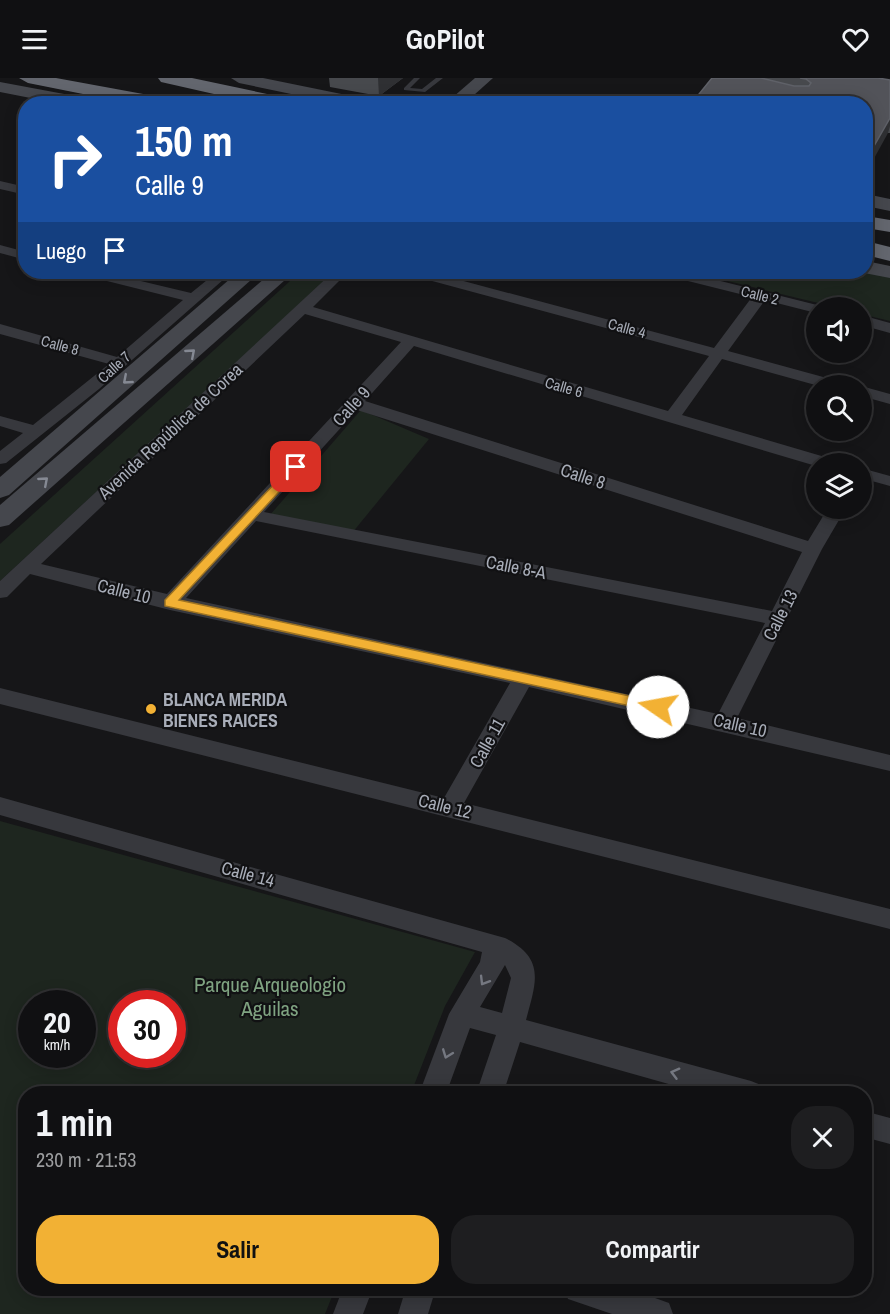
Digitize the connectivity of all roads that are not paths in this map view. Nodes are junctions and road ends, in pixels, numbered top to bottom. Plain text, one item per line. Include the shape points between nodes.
1 (28, 78) edge
2 (167, 78) edge
3 (417, 78) edge
4 (440, 78) edge
5 (485, 78) edge
6 (253, 84) edge
7 (501, 85) dead end
8 (0, 87) edge
9 (48, 96) edge
10 (123, 96) edge
11 (273, 96) edge
12 (321, 96) edge
13 (463, 96) edge
14 (488, 96) edge
15 (13, 188) edge
16 (0, 196) edge
17 (873, 201) edge
18 (890, 205) edge
19 (873, 223) edge
20 (890, 226) edge
21 (0, 249) edge
22 (873, 250) edge
23 (18, 254) edge
24 (890, 254) edge
25 (873, 268) edge
26 (890, 272) edge
27 (116, 279) edge
28 (226, 279) edge
29 (228, 279) edge
30 (276, 279) edge
31 (333, 279) edge
32 (441, 279) edge
33 (697, 279) edge
34 (761, 295) junction
35 (192, 298) junction
36 (806, 306) edge
37 (301, 308) junction
38 (872, 323) edge
39 (890, 328) edge
40 (0, 329) edge
41 (410, 342) junction
42 (720, 353) junction
43 (119, 362) junction
44 (806, 377) edge
45 (872, 394) edge
46 (105, 399) junction
47 (890, 399) edge
48 (353, 403) junction
49 (58, 412) junction
50 (671, 418) junction
51 (0, 421) edge
52 (34, 431) junction
53 (806, 457) edge
54 (0, 459) edge
55 (872, 476) edge
56 (890, 481) edge
57 (0, 490) edge
58 (253, 515) junction
59 (0, 519) edge
60 (831, 519) edge
61 (813, 549) junction
62 (26, 567) junction
63 (0, 592) edge
64 (170, 603) junction
65 (778, 619) junction
66 (523, 679) junction
67 (0, 696) edge
68 (725, 721) junction
69 (890, 763) edge
70 (0, 806) edge
71 (451, 807) junction
72 (890, 919) edge
73 (496, 945) junction
74 (462, 1014) junction
75 (511, 1029) junction
76 (435, 1086) edge
77 (492, 1086) edge
78 (721, 1086) edge
79 (872, 1126) edge
80 (890, 1131) edge
81 (355, 1296) edge
82 (419, 1296) edge
83 (603, 1296) edge
84 (348, 1314) edge
85 (413, 1314) edge
86 (658, 1314) edge

1 - 10 highway
2 - 6 highway
3 - 4 lane via 406,89 423,91
5 - 13 main road
6 - 11 highway
6 - 12 main road
7 - 14 main road
8 - 9 main road
15 - 16 street
17 - 18 main road
19 - 20 highway
21 - 23 street
22 - 24 highway
25 - 26 main road
27 - 35 street
28 - 35 street, Calle 7
29 -> 46 main road
59 -> 30 main road
31 - 37 street, Avenida República de Corea
32 - 42 street, Calle 4
33 - 34 street, Calle 2
34 - 36 street, Calle 2
34 - 42 street
35 - 43 street, Calle 7
37 - 41 street, Calle 6
37 - 62 street, Avenida República de Corea
38 - 39 street
40 - 43 street, Calle 8
41 - 48 street, Calle 9
41 - 50 street, Calle 6
42 - 44 street, Calle 4
42 - 50 street
43 - 49 street, Calle 7
45 - 47 street
46 - 49 main road
46 - 57 main road
48 - 58 street, Calle 9
48 - 61 street, Calle 8
49 - 52 street, Calle 7
50 - 53 street, Calle 6
51 - 52 street
52 - 54 street, Calle 7
55 - 56 street
58 - 64 street, Calle 9
58 - 65 street, Calle 8-A
60 - 61 street, Calle 13
61 - 65 street, Calle 13
62 - 63 street, Avenida República de Corea
62 - 64 street, Calle 10
64 - 66 street, Calle 10
65 - 68 street, Calle 13
66 - 68 street, Calle 10
66 - 71 street, Calle 11
67 - 71 street, Calle 12
68 - 69 street, Calle 10
70 - 73 street, Calle 14
71 - 72 street, Calle 12
73 -> 74 street via 486,979
73 - 75 street, Calle 14 via 509,952 520,965 524,978
74 - 75 street
74 -> 76 street
75 - 77 street
78 -> 75 street
79 - 80 street
81 - 84 street
82 - 85 street
83 - 86 street

